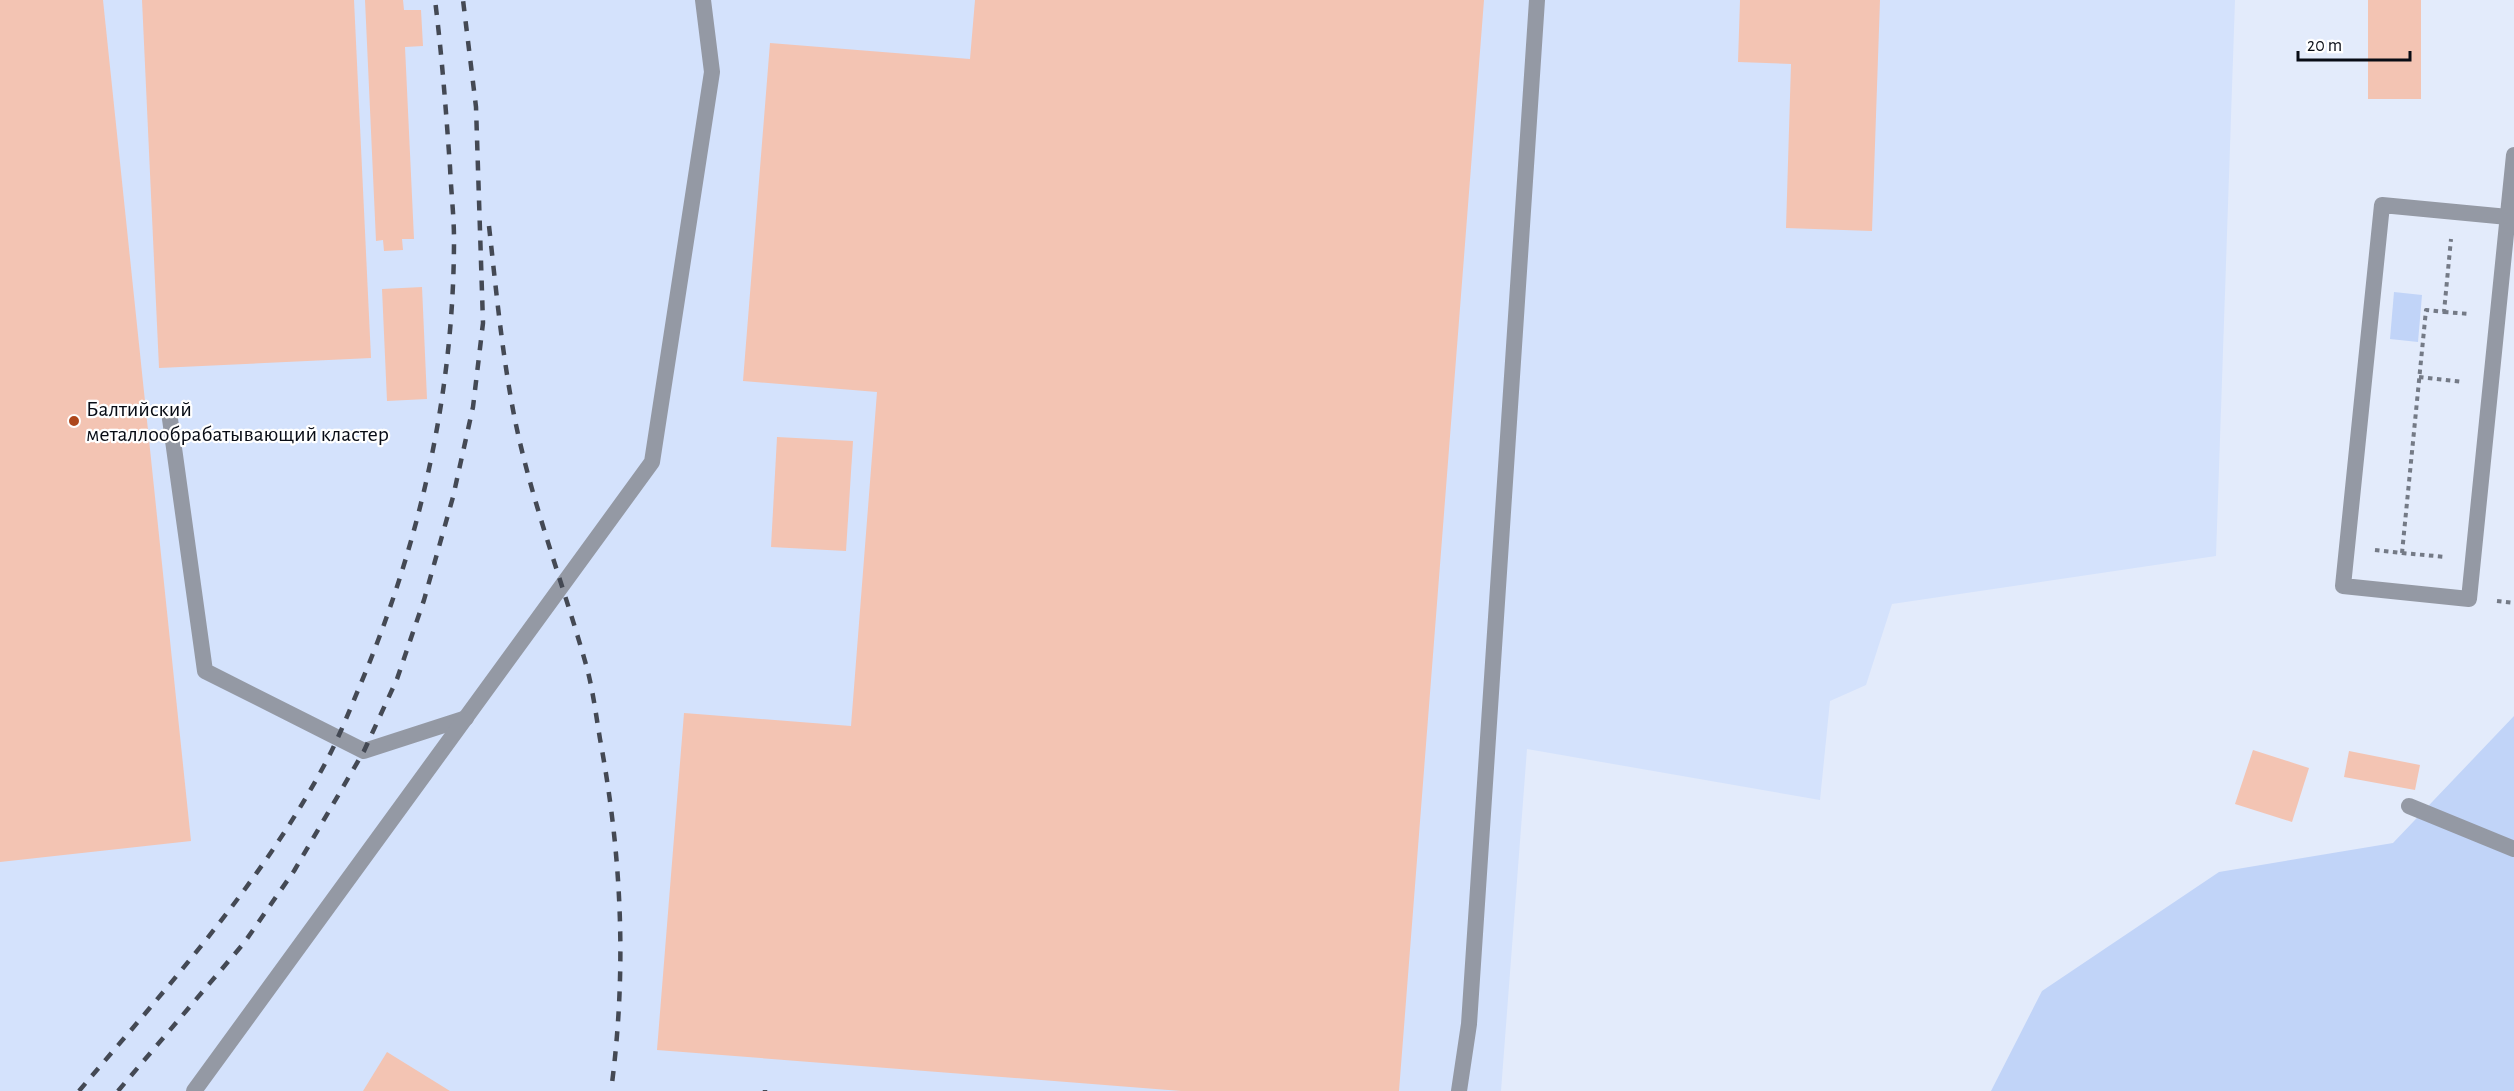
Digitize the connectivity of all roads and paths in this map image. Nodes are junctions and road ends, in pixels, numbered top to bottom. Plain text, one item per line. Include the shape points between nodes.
1 (703, 0) edge
2 (1537, 0) edge
3 (2514, 155) edge
4 (2454, 211) junction
5 (2508, 217) junction
6 (170, 419) dead end
7 (2347, 547) junction
8 (466, 718) junction
9 (2409, 806) dead end
10 (2514, 849) edge
11 (195, 1091) edge
12 (1459, 1091) edge

1 - 8 lane via 712,72 652,462
2 - 12 lane via 1469,1024
3 - 5 lane
4 - 5 lane
4 - 7 lane via 2382,205
4 - 7 path via 2444,312 2426,310 2402,553
5 - 7 lane via 2469,599 2343,586
6 - 8 lane via 205,671 364,751
8 - 11 lane
9 - 10 lane

